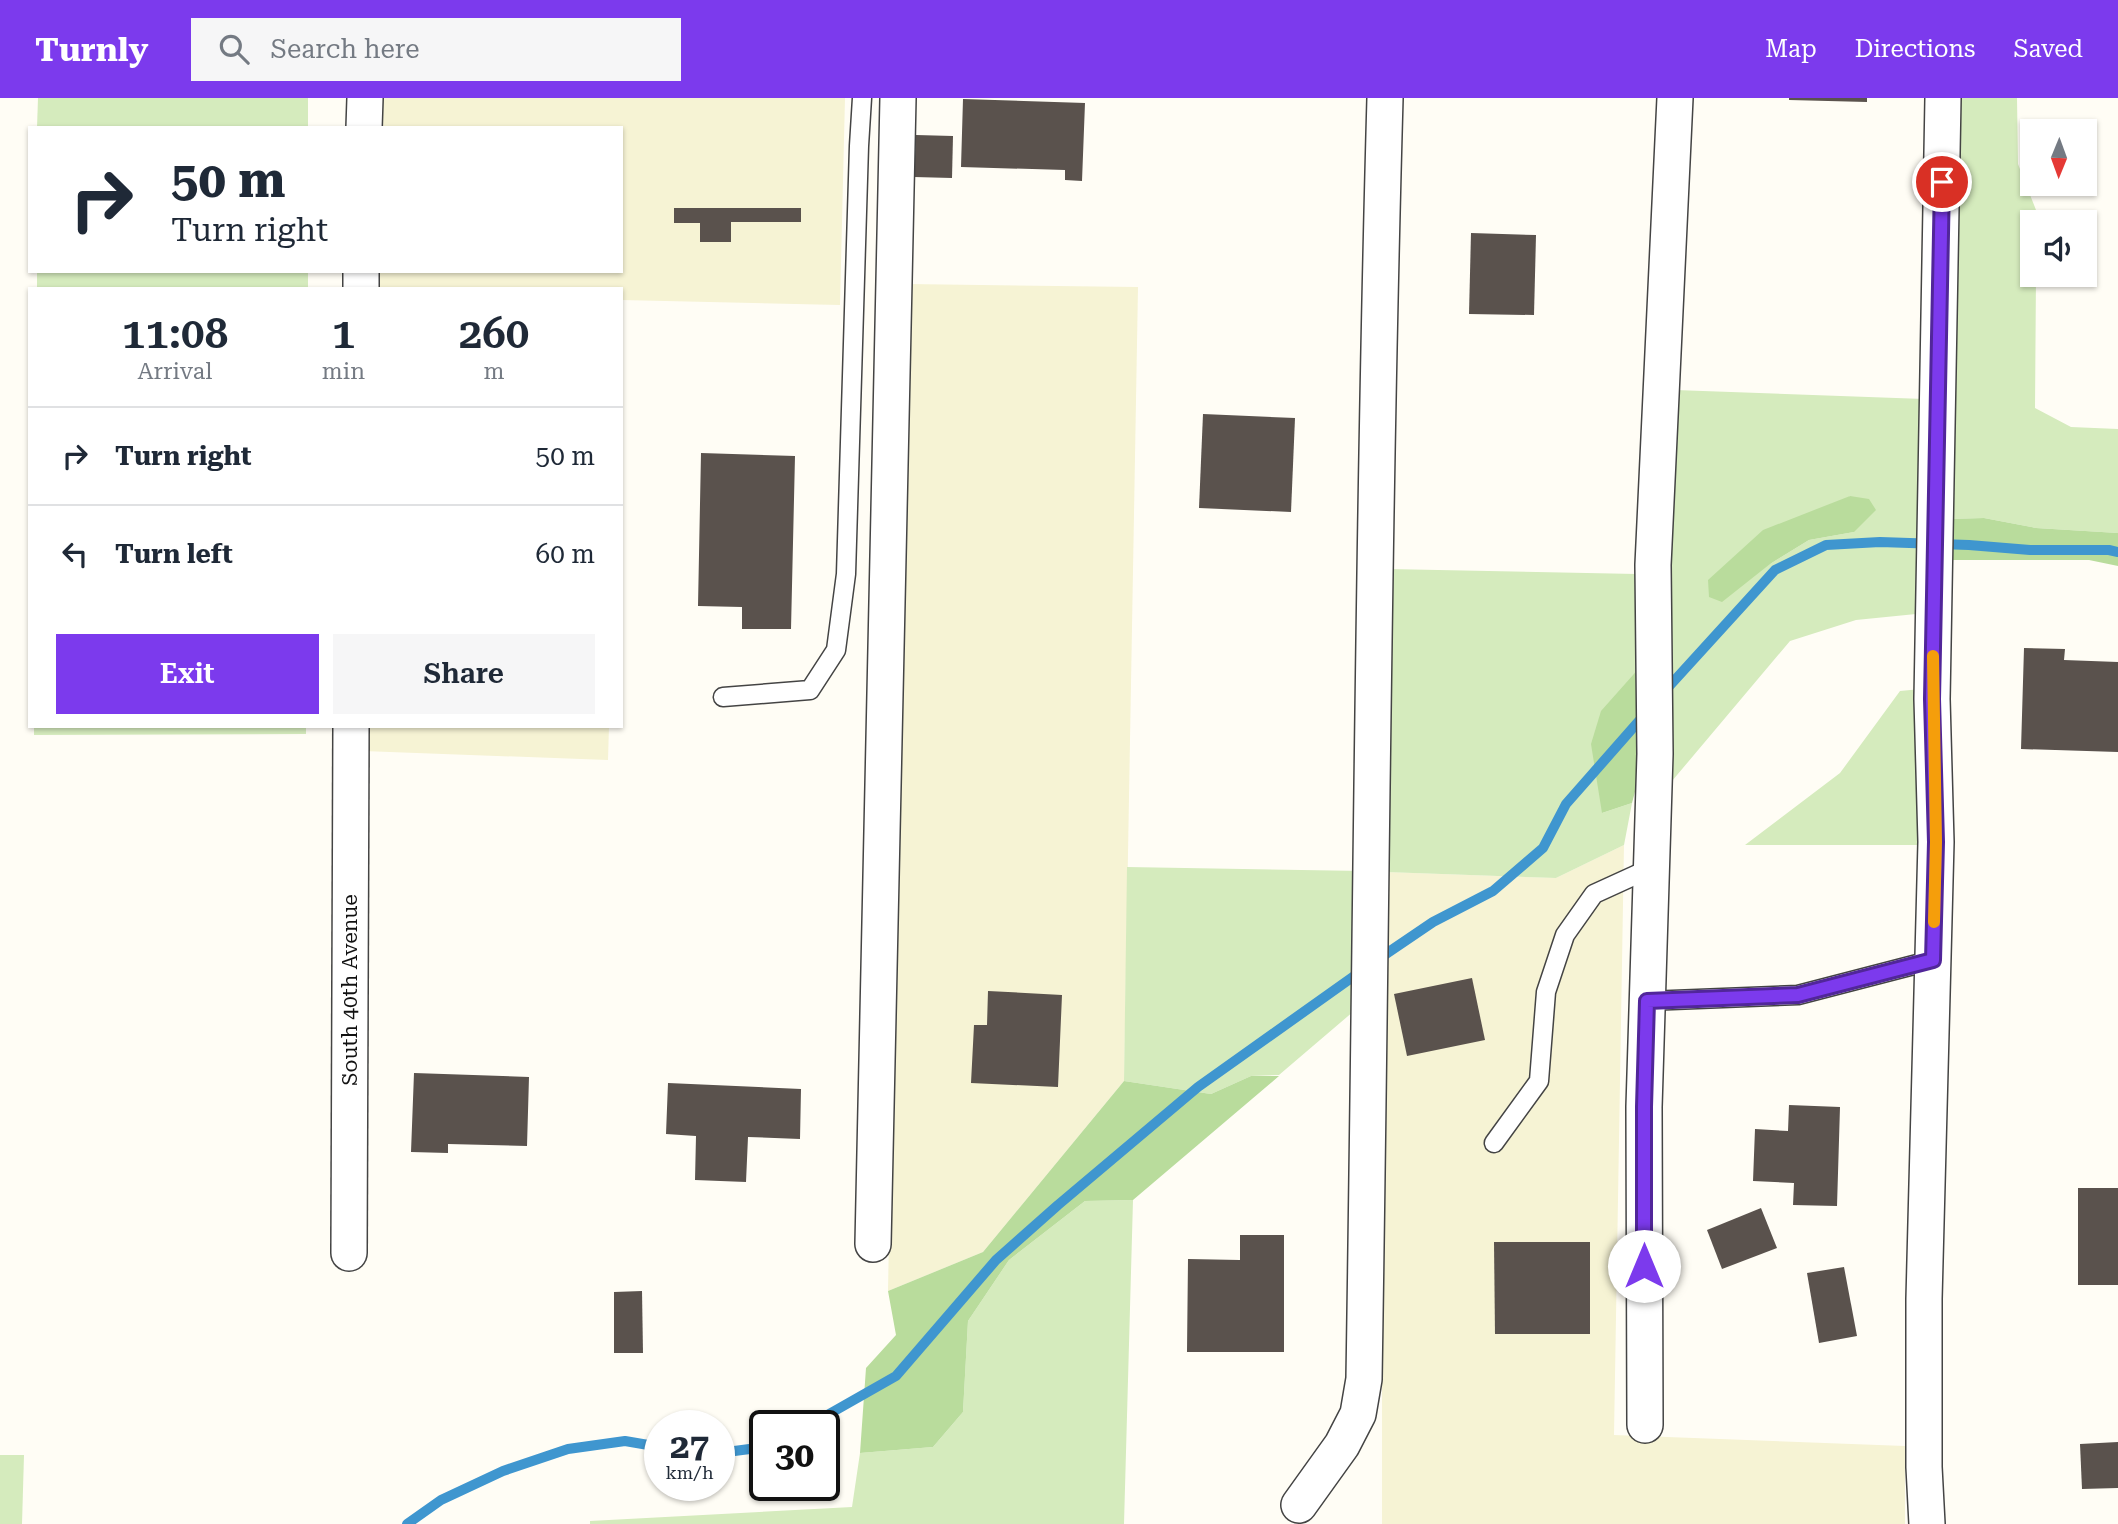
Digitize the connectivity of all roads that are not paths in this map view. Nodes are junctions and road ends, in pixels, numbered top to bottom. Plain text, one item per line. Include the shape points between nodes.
1 (365, 98) edge
2 (862, 98) edge
3 (898, 98) edge
4 (1384, 98) edge
5 (1675, 98) edge
6 (1943, 98) edge
7 (364, 126) edge
8 (723, 697) dead end
9 (351, 728) edge
10 (1651, 868) junction
11 (1933, 960) junction
12 (1647, 1001) junction
13 (1494, 1143) dead end
14 (873, 1244) dead end
15 (349, 1254) dead end
16 (1645, 1425) dead end
17 (1299, 1505) dead end
18 (1927, 1524) edge

1 - 7 street
2 - 8 lane via 846,574 836,650 810,690
3 - 14 street
4 - 17 street via 1364,1379 1357,1415 1342,1445
5 - 10 street via 1653,565
6 - 11 street via 1932,699
9 - 15 street, South 40th Avenue
10 - 12 street
10 - 13 lane via 1594,894 1565,935 1546,992 1539,1081
11 - 12 lane via 1798,995
11 - 18 street via 1924,1300
12 - 16 street

